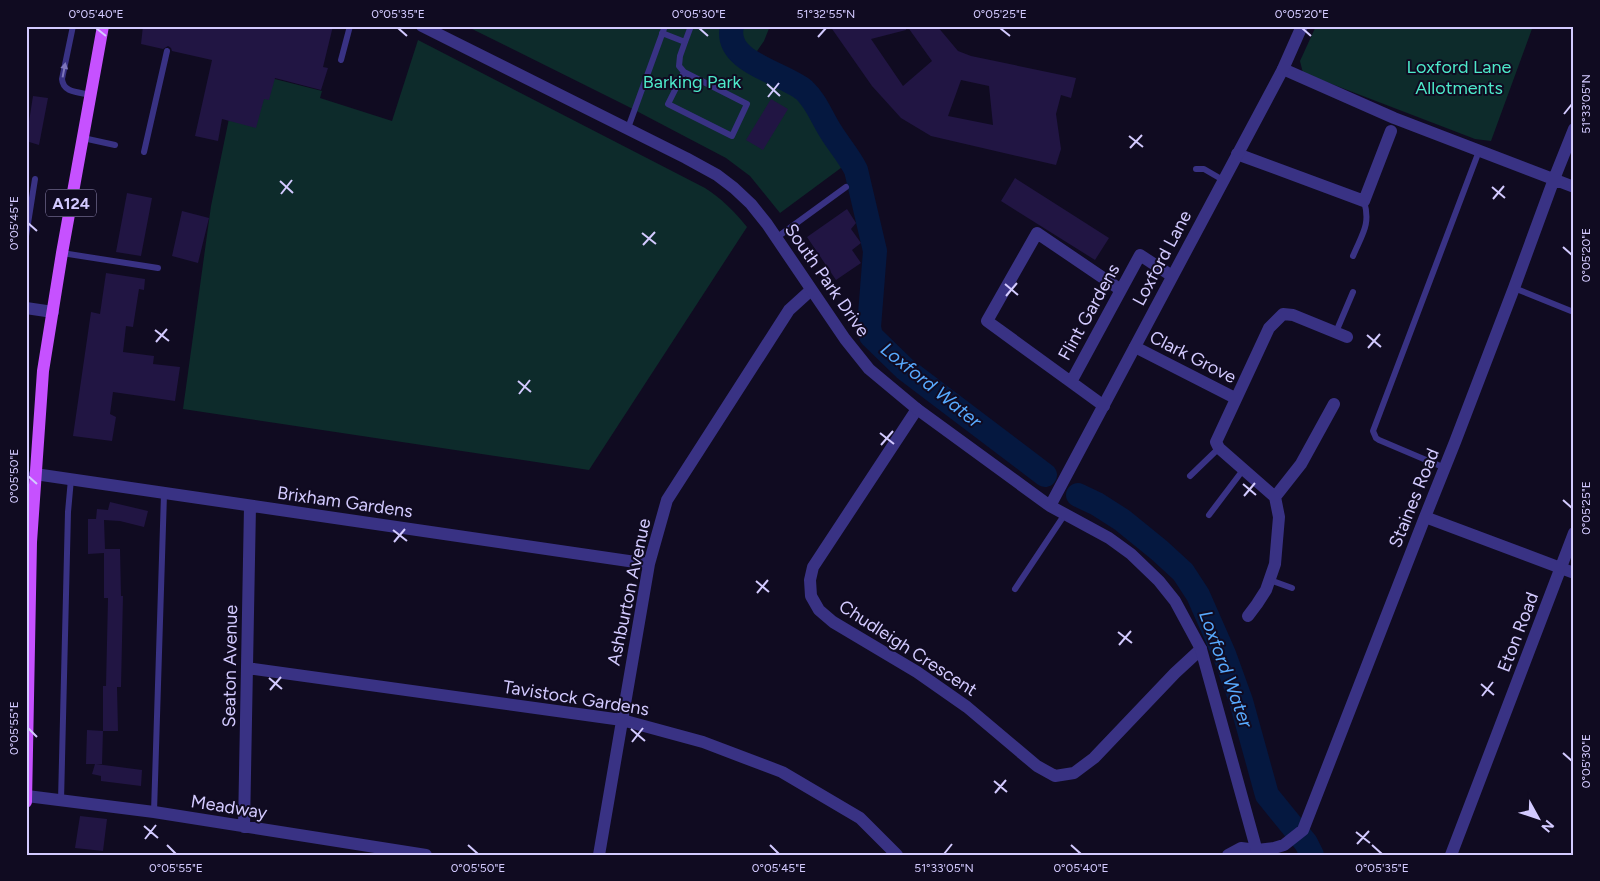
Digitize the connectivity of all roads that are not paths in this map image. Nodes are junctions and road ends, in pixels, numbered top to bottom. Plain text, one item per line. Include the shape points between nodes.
1 (73, 26) edge
2 (103, 26) edge
3 (350, 26) edge
4 (422, 26) edge
5 (665, 26) edge
6 (691, 26) edge
7 (1302, 26) edge
8 (662, 34) junction
9 (685, 42) junction
10 (167, 51) dead end
11 (341, 60) dead end
12 (1283, 69) junction
13 (684, 72) junction
14 (90, 95) junction
15 (628, 128) junction
16 (1574, 129) edge
17 (1391, 131) dead end
18 (83, 138) junction
19 (115, 145) dead end
20 (1479, 151) junction
21 (144, 152) dead end
22 (1237, 154) junction
23 (1196, 169) dead end
24 (35, 179) dead end
25 (1554, 179) junction
26 (1223, 180) junction
27 (1574, 186) edge
28 (846, 187) dead end
29 (1364, 201) junction
30 (26, 236) edge
31 (776, 238) junction
32 (62, 253) junction
33 (1353, 256) dead end
34 (158, 268) dead end
35 (1172, 276) junction
36 (1514, 288) junction
37 (811, 290) junction
38 (1121, 290) junction
39 (1353, 292) dead end
40 (26, 308) edge
41 (1571, 311) dead end
42 (53, 312) junction
43 (1341, 334) joint
44 (1135, 347) junction
45 (1070, 382) junction
46 (1235, 398) junction
47 (1334, 404) dead end
48 (1104, 406) junction
49 (917, 409) junction
50 (1219, 448) junction
51 (1445, 468) junction
52 (1243, 470) junction
53 (35, 474) junction
54 (1190, 476) dead end
55 (71, 478) junction
56 (164, 494) junction
57 (1275, 497) junction
58 (250, 506) junction
59 (1050, 506) junction
60 (1065, 514) junction
61 (1209, 515) dead end
62 (1425, 517) junction
63 (1574, 533) edge
64 (649, 564) junction
65 (1560, 568) junction
66 (1574, 573) edge
67 (1270, 580) junction
68 (1292, 588) dead end
69 (1015, 589) dead end
70 (1248, 616) dead end
71 (1201, 649) junction
72 (247, 668) junction
73 (622, 720) junction
74 (27, 796) edge
75 (61, 801) junction
76 (26, 802) edge
77 (154, 812) junction
78 (244, 827) junction
79 (1258, 852) edge
80 (426, 855) edge
81 (599, 855) edge
82 (897, 855) edge
83 (1228, 855) edge
84 (1451, 855) edge

14 -> 1 lane via 67,89 62,84
2 - 14 main road, A124
3 - 11 lane
4 - 15 street, South Park Drive
5 - 8 lane
6 - 9 lane
7 - 12 street, Loxford Lane
8 - 9 lane
8 - 15 lane
9 - 13 lane via 679,66
10 - 21 lane
12 - 20 street
12 - 22 street, Loxford Lane
13 - 13 lane via 747,104 732,136 668,104
14 - 18 main road, A124
15 - 31 street, South Park Drive via 717,175 751,204
16 - 25 street, Staines Road
17 - 29 street
18 - 19 lane
18 - 32 main road, A124
20 - 25 street
20 - 51 lane via 1373,431 1379,440
22 - 26 street, Loxford Lane
22 - 29 street
23 - 26 lane via 1204,169
24 - 30 lane
25 - 27 street
25 - 36 street, Staines Road
26 - 35 street, Loxford Lane
28 - 31 lane
29 - 33 lane via 1368,214 1366,226
31 - 37 street, South Park Drive
32 - 34 lane
32 - 42 main road, A124
35 - 38 street, Flint Gardens via 1140,256
35 - 44 street, Loxford Lane
36 - 41 lane
36 - 51 street, Staines Road
37 - 49 street, South Park Drive via 869,369
37 - 64 street, Ashburton Avenue via 789,310 667,500
38 - 45 street, Flint Gardens
38 - 45 street via 1036,233 987,321
39 - 43 lane
40 - 42 street
42 - 53 main road, A124
43 - 46 street via 1283,314 1269,328
44 - 46 street, Clark Grove
44 - 48 street, Loxford Lane
45 - 48 street, Flint Gardens
46 - 50 street via 1216,442
47 - 57 street via 1301,464
48 - 59 street, Loxford Lane
49 - 59 street, South Park Drive
49 - 71 street, Chudleigh Crescent via 813,567 811,596 819,610 833,622 968,707 1037,766 1055,776 1074,773 1094,758
50 - 52 street
50 - 54 lane
51 - 62 street, Staines Road
52 - 57 street
52 - 61 lane
53 - 55 street, Brixham Gardens
53 - 74 main road, A124 via 30,542
55 - 56 street, Brixham Gardens
55 - 75 lane
56 - 58 street, Brixham Gardens
56 - 77 lane
57 - 67 street via 1279,517 1275,564
58 - 64 street, Brixham Gardens
58 - 72 street, Seaton Avenue
59 - 60 street, South Park Drive
60 - 69 lane
60 - 71 street, South Park Drive via 1109,538 1159,581 1176,601
62 - 65 street
62 - 79 street, Staines Road via 1298,834 1284,845
63 - 65 street, Eton Road
64 - 73 street, Ashburton Avenue
65 - 66 street
65 - 84 street, Eton Road
67 - 68 lane
67 - 70 street
71 - 79 street, South Park Drive
72 - 73 street, Tavistock Gardens
72 - 78 street, Seaton Avenue
73 - 81 street, Ashburton Avenue
73 - 82 street, Tavistock Gardens via 703,742 782,772 860,818
74 - 75 street, Meadway
74 - 76 main road, A124
75 - 77 street, Meadway
77 - 78 street, Meadway
78 - 80 street, Meadway
79 - 83 street, Staines Road via 1241,848

